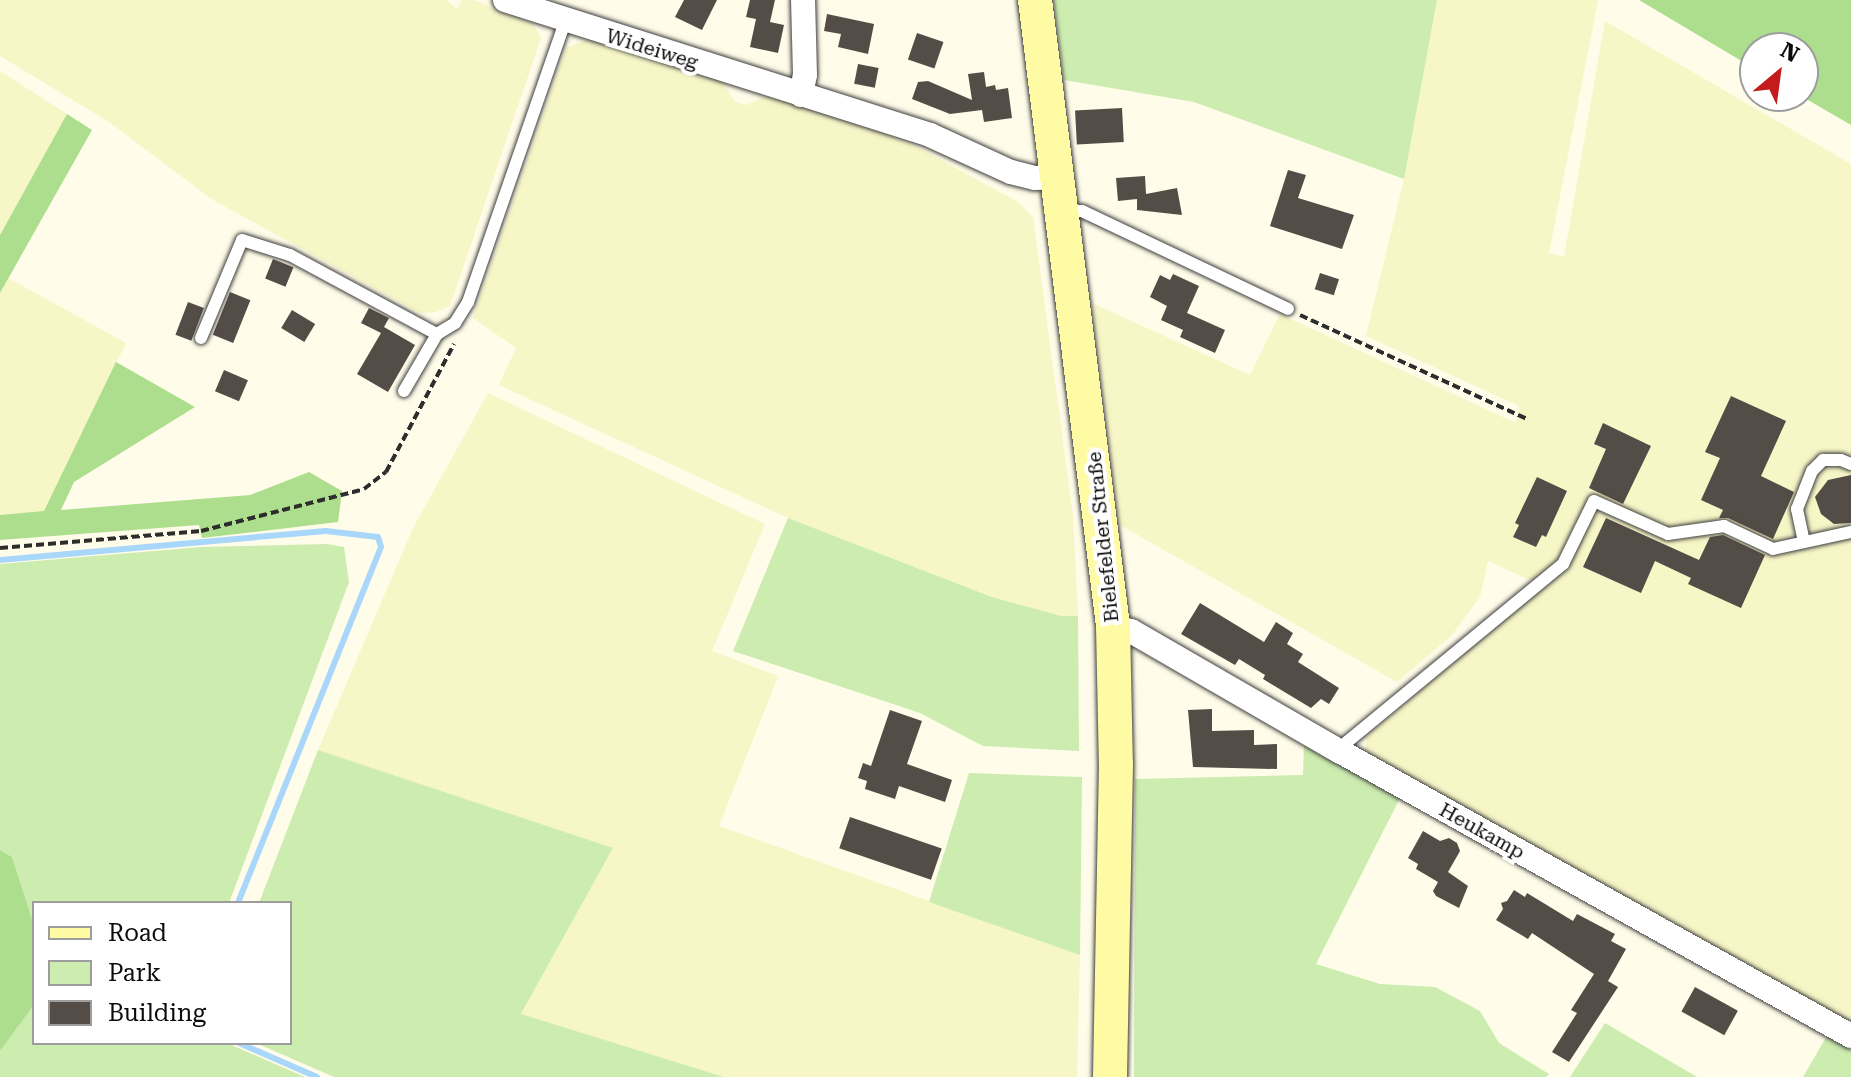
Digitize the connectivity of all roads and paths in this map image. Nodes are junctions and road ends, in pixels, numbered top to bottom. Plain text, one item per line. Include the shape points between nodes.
1 (505, 0) edge
2 (803, 0) edge
3 (1035, 0) edge
4 (565, 22) junction
5 (801, 95) junction
6 (1058, 177) junction
7 (1062, 211) junction
8 (1288, 309) joint
9 (455, 323) junction
10 (437, 334) junction
11 (201, 338) dead end
12 (404, 391) dead end
13 (1527, 419) dead end
14 (1851, 464) edge
15 (1851, 532) edge
16 (1804, 542) junction
17 (0, 548) edge
18 (1113, 626) junction
19 (1341, 752) junction
20 (1851, 1036) edge
21 (1110, 1077) edge

1 - 4 street, Wideiweg
2 - 5 street
3 - 6 main road, Bielefelder Straße
4 - 5 street, Wideiweg
4 - 9 lane via 468,302
5 - 6 street, Wideiweg via 930,135 1011,172
6 - 7 main road, Bielefelder Straße
7 - 8 lane via 1082,211
7 - 18 main road, Bielefelder Straße
8 - 13 path
9 - 10 lane
9 - 17 path via 458,335 386,472 364,489 201,531
10 - 11 lane via 290,255 242,240
10 - 12 lane
14 - 16 lane via 1823,460 1812,471 1797,509
15 - 16 lane
16 - 19 lane via 1773,549 1724,526 1668,534 1594,501 1563,564
18 - 19 street, Heukamp via 1131,631
18 - 21 main road, Bielefelder Straße
19 - 20 street, Heukamp

